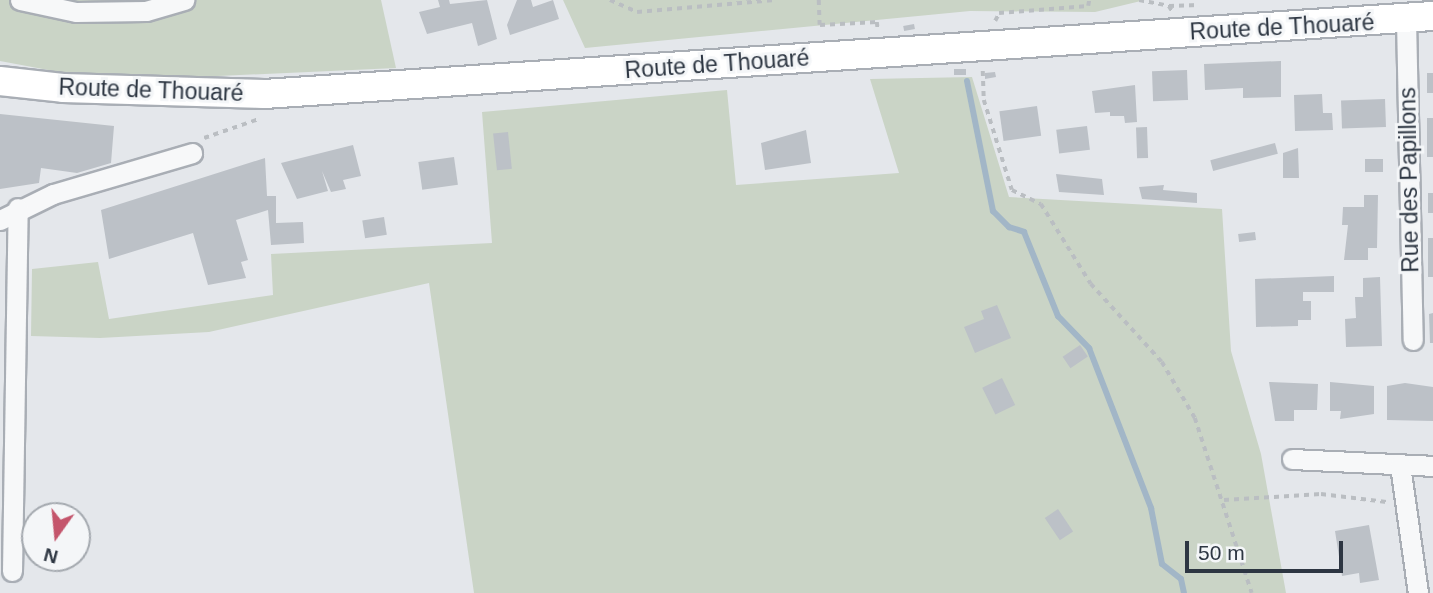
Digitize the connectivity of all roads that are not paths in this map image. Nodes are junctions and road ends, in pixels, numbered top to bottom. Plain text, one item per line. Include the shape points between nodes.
1 (20, 0) edge
2 (184, 0) edge
3 (1420, 18) edge
4 (0, 81) edge
5 (191, 152) road end
6 (18, 208) junction
7 (0, 220) edge
8 (1413, 340) dead end
9 (1292, 459) dead end
10 (1400, 465) junction
11 (1433, 466) edge
12 (12, 571) dead end
13 (1418, 593) edge

1 - 2 street via 76,12 146,11
3 - 4 street, Route de Thouaré via 264,94 63,88
3 - 8 street, Rue des Papillons
5 - 6 street
6 - 7 street
6 - 12 street
9 - 10 street
10 - 11 street
10 - 13 street

